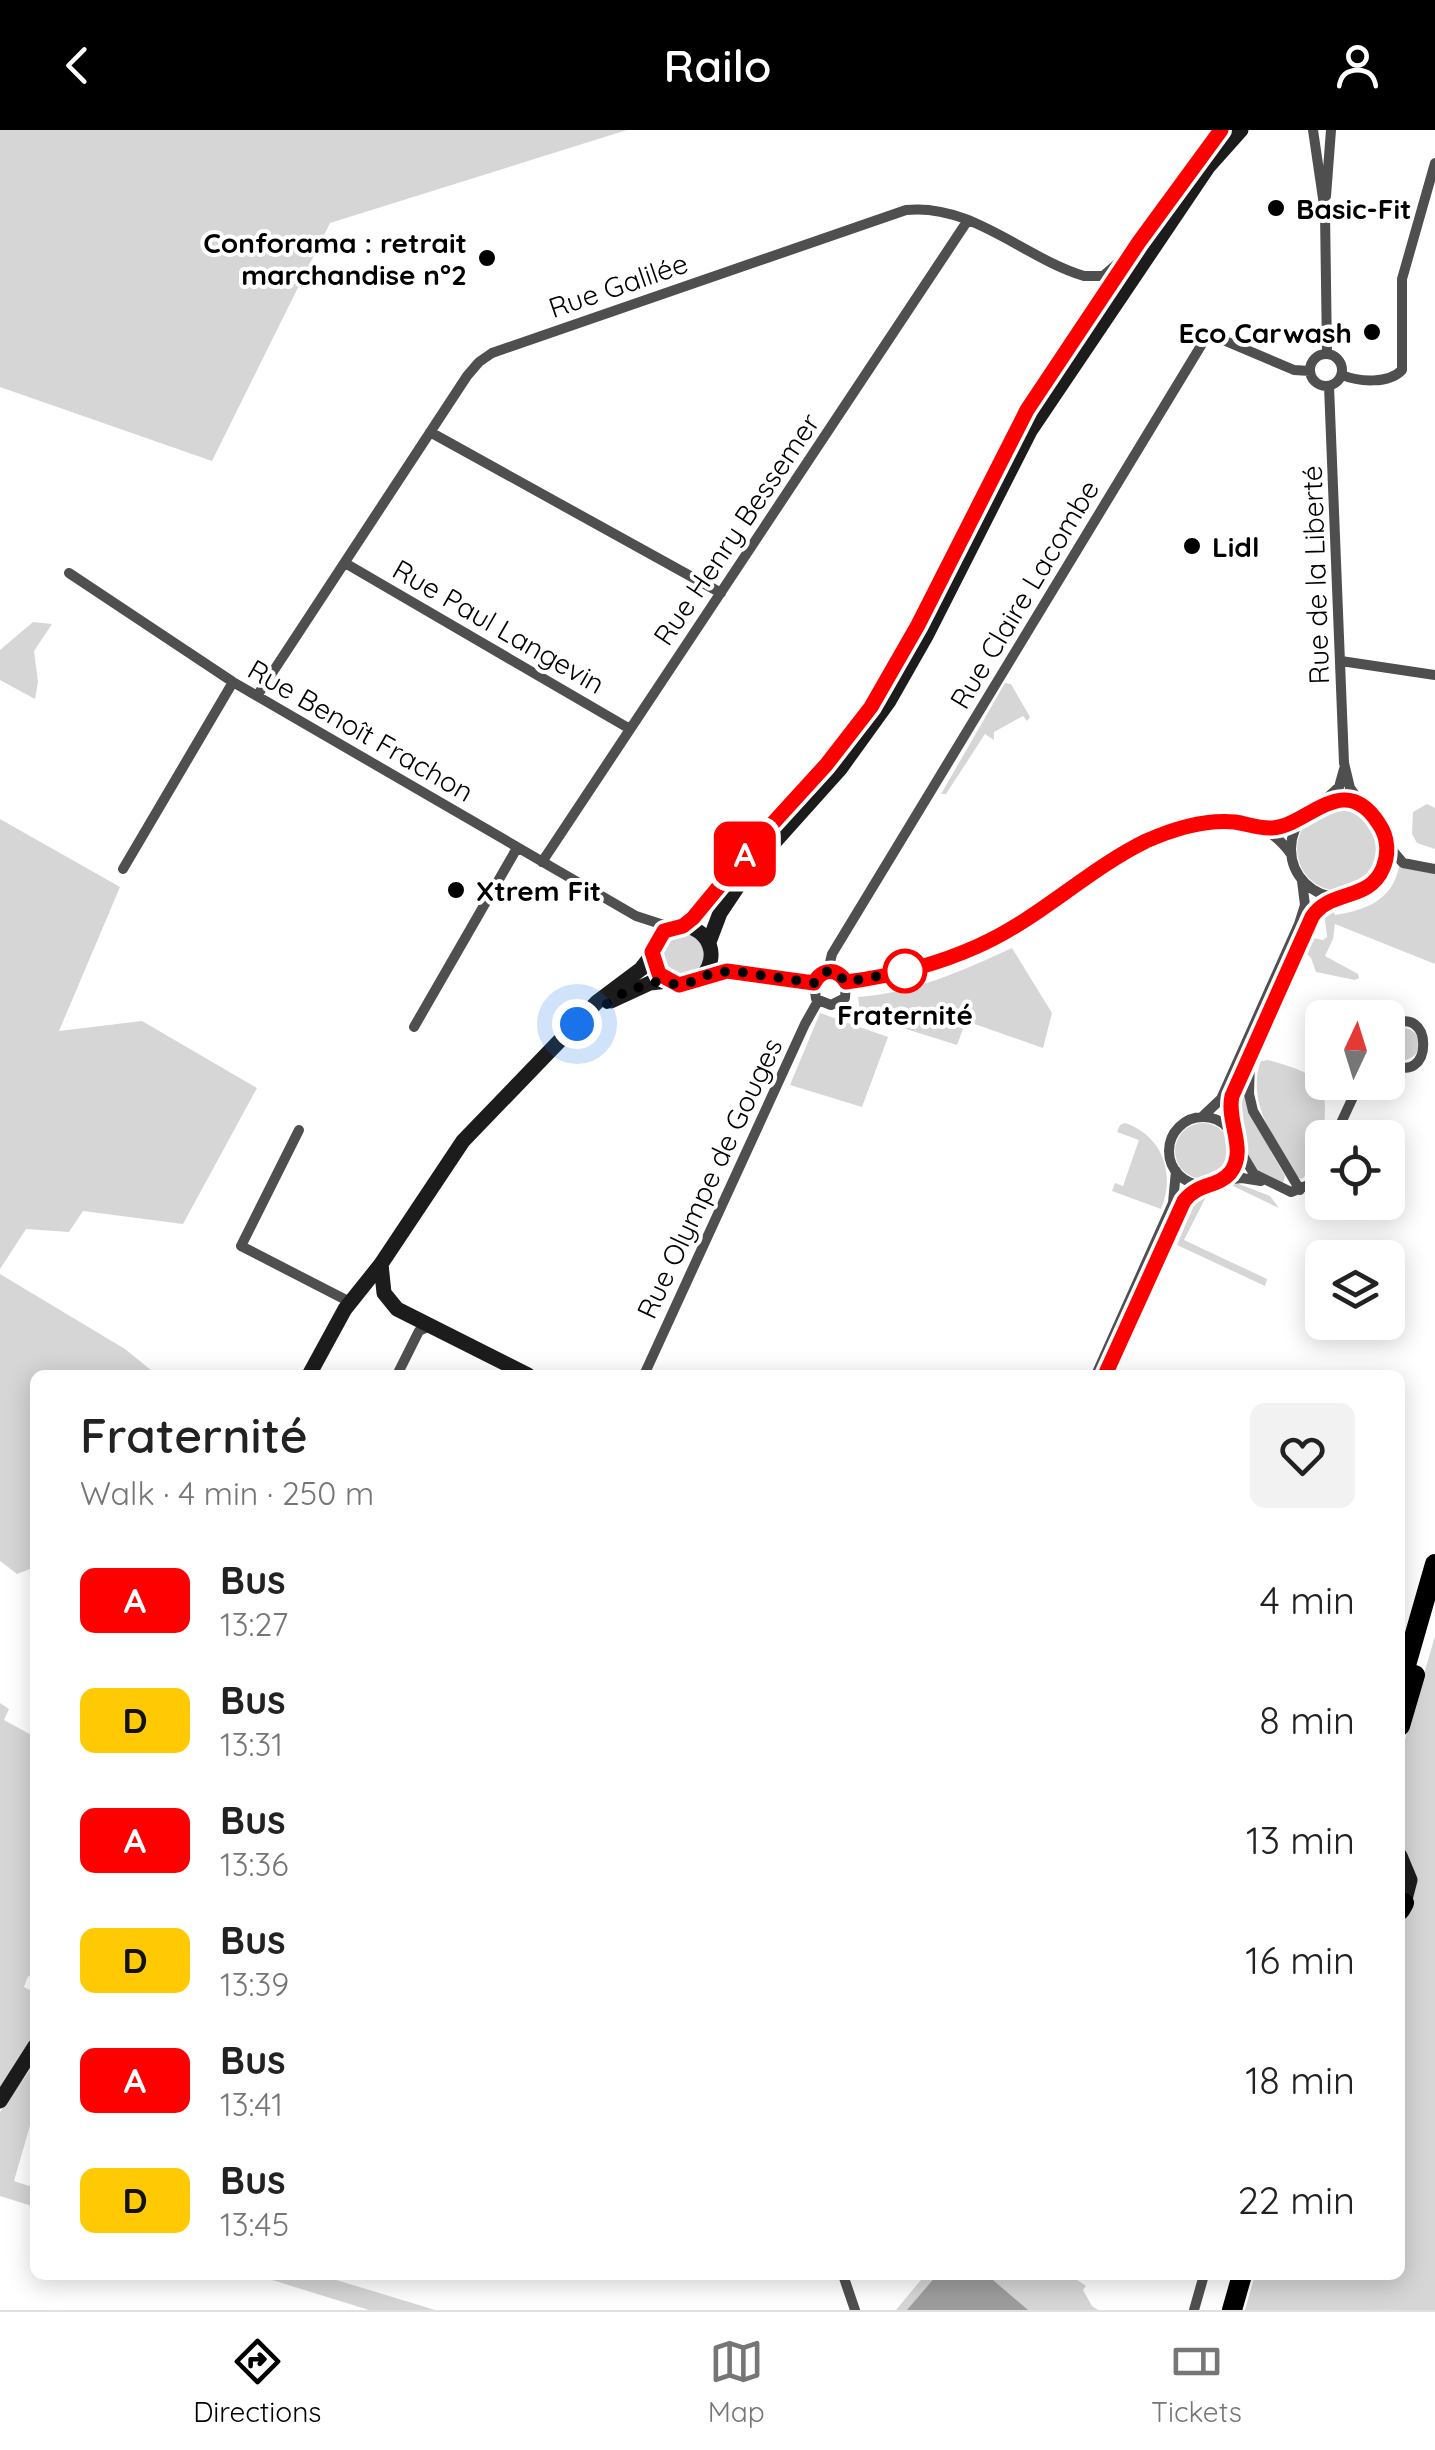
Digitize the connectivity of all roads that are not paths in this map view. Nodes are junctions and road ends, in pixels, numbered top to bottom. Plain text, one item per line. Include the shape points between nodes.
1 (1221, 130) edge
2 (1241, 130) edge
3 (1313, 130) edge
4 (1330, 130) edge
5 (1435, 163) edge
6 (1325, 212) junction
7 (968, 220) junction
8 (1139, 242) junction
9 (1327, 354) junction
10 (1310, 371) junction
11 (1342, 375) junction
12 (1329, 386) junction
13 (430, 432) junction
14 (345, 562) junction
15 (69, 574) dead end
16 (721, 593) junction
17 (1341, 662) junction
18 (1435, 675) edge
19 (233, 682) junction
20 (257, 696) junction
21 (630, 729) junction
22 (1344, 763) junction
23 (1319, 806) junction
24 (1365, 809) junction
25 (1301, 819) junction
26 (1258, 828) junction
27 (1386, 844) junction
28 (517, 848) junction
29 (1290, 854) junction
30 (542, 862) junction
31 (1435, 869) edge
32 (123, 870) dead end
33 (1302, 880) junction
34 (1337, 897) junction
35 (636, 916) junction
36 (677, 926) junction
37 (710, 947) junction
38 (653, 950) junction
39 (828, 971) junction
40 (739, 972) junction
41 (703, 976) junction
42 (668, 981) junction
43 (846, 982) junction
44 (814, 983) junction
45 (818, 1001) junction
46 (1405, 1022) edge
47 (577, 1024) junction
48 (414, 1027) dead end
49 (1250, 1055) junction
50 (1405, 1068) edge
51 (1202, 1117) junction
52 (299, 1130) dead end
53 (1235, 1138) junction
54 (1176, 1171) junction
55 (1221, 1180) junction
56 (1266, 1182) junction
57 (1202, 1185) junction
58 (1305, 1187) edge
59 (1300, 1190) junction
60 (381, 1264) junction
61 (353, 1298) junction
62 (424, 1329) junction
63 (312, 1370) edge
64 (400, 1370) edge
65 (502, 1370) edge
66 (517, 1370) edge
67 (646, 1370) edge
68 (1098, 1370) edge
69 (1107, 1370) edge
70 (1435, 1564) edge
71 (1435, 1604) edge
72 (1405, 1669) edge
73 (1405, 1709) edge
74 (1405, 1868) edge
75 (1405, 1895) edge
76 (30, 2061) edge
77 (0, 2101) edge
78 (844, 2280) edge
79 (1203, 2280) edge
80 (1229, 2280) edge
81 (1241, 2280) edge
82 (855, 2310) edge
83 (1194, 2310) edge
84 (1220, 2310) edge
85 (1232, 2310) edge

1 - 8 street
2 - 37 street via 1201,176 1040,414 890,702 746,874 720,913
3 - 6 street
4 - 6 street
5 - 11 street via 1402,280 1402,370 1386,379
6 - 9 street
7 - 8 street, Rue Galilée via 1089,277 1106,274
7 - 13 street, Rue Galilée via 933,210 894,212 492,353 471,371
7 - 16 street, Rue Henry Bessemer
8 - 36 street via 1018,426 871,707
9 - 10 street
9 - 11 street via 1340,361
10 - 12 street via 1317,384
10 - 39 street, Rue Claire Lacombe via 1216,337 1205,340 832,954
11 - 12 street
12 - 17 street, Rue de la Liberté
13 - 14 street, Rue Galilée
13 - 16 street
14 - 20 street, Rue Galilée
14 - 21 street, Rue Paul Langevin
15 - 19 street, Rue Benoît Frachon
16 - 21 street, Rue Henry Bessemer
17 - 18 street
17 - 22 street, Rue de la Liberté
19 - 20 street, Rue Benoît Frachon
19 - 32 street
20 - 28 street, Rue Benoît Frachon
21 - 30 street, Rue Henry Bessemer
22 - 23 street via 1339,787
22 - 24 street, Rue de la Liberté
23 - 24 street via 1340,801
23 - 25 street
24 - 27 street via 1380,824
25 - 26 street
25 - 29 street
26 - 29 street
26 - 43 street via 1224,822 1162,834 980,946 920,968
27 - 31 street via 1406,865
27 - 34 street via 1384,866 1371,885
28 - 30 street, Rue Benoît Frachon
28 - 48 street
29 - 33 street
30 - 35 street, Rue Benoît Frachon
33 - 34 street
33 - 51 street via 1306,900 1299,924 1221,1099
34 - 49 street via 1312,917
35 - 36 street, Rue Benoît Frachon
35 - 38 street, Rue Benoît Frachon via 648,928
36 - 37 street via 697,929
36 - 38 street
37 - 40 street
37 - 41 street
38 - 42 street via 657,972
38 - 47 street
39 - 43 street
39 - 44 street
40 - 41 street
40 - 44 street
41 - 42 street via 684,985
42 - 47 street via 625,992
43 - 45 street via 841,1002
44 - 45 street
45 - 67 street, Rue Olympe de Gouges
46 - 50 street via 1426,1039 1425,1053
47 - 60 street via 463,1141
49 - 53 street via 1230,1101
49 - 59 street via 1253,1111
51 - 53 street via 1219,1121
51 - 54 street via 1173,1136
52 - 61 street via 241,1246
53 - 55 street via 1236,1162
53 - 56 street via 1249,1169
54 - 57 street
54 - 68 street via 1172,1203
55 - 56 street
55 - 57 street
56 - 59 street
57 - 69 street via 1181,1206
58 - 59 street
60 - 61 street
60 - 62 street via 389,1302
61 - 62 street via 374,1300 394,1318
61 - 63 street
62 - 64 street
62 - 65 street
62 - 66 street
70 - 72 highway
71 - 73 highway
74 - 75 street
76 - 77 street
78 - 82 street
79 - 83 street
80 - 84 highway
81 - 85 highway

